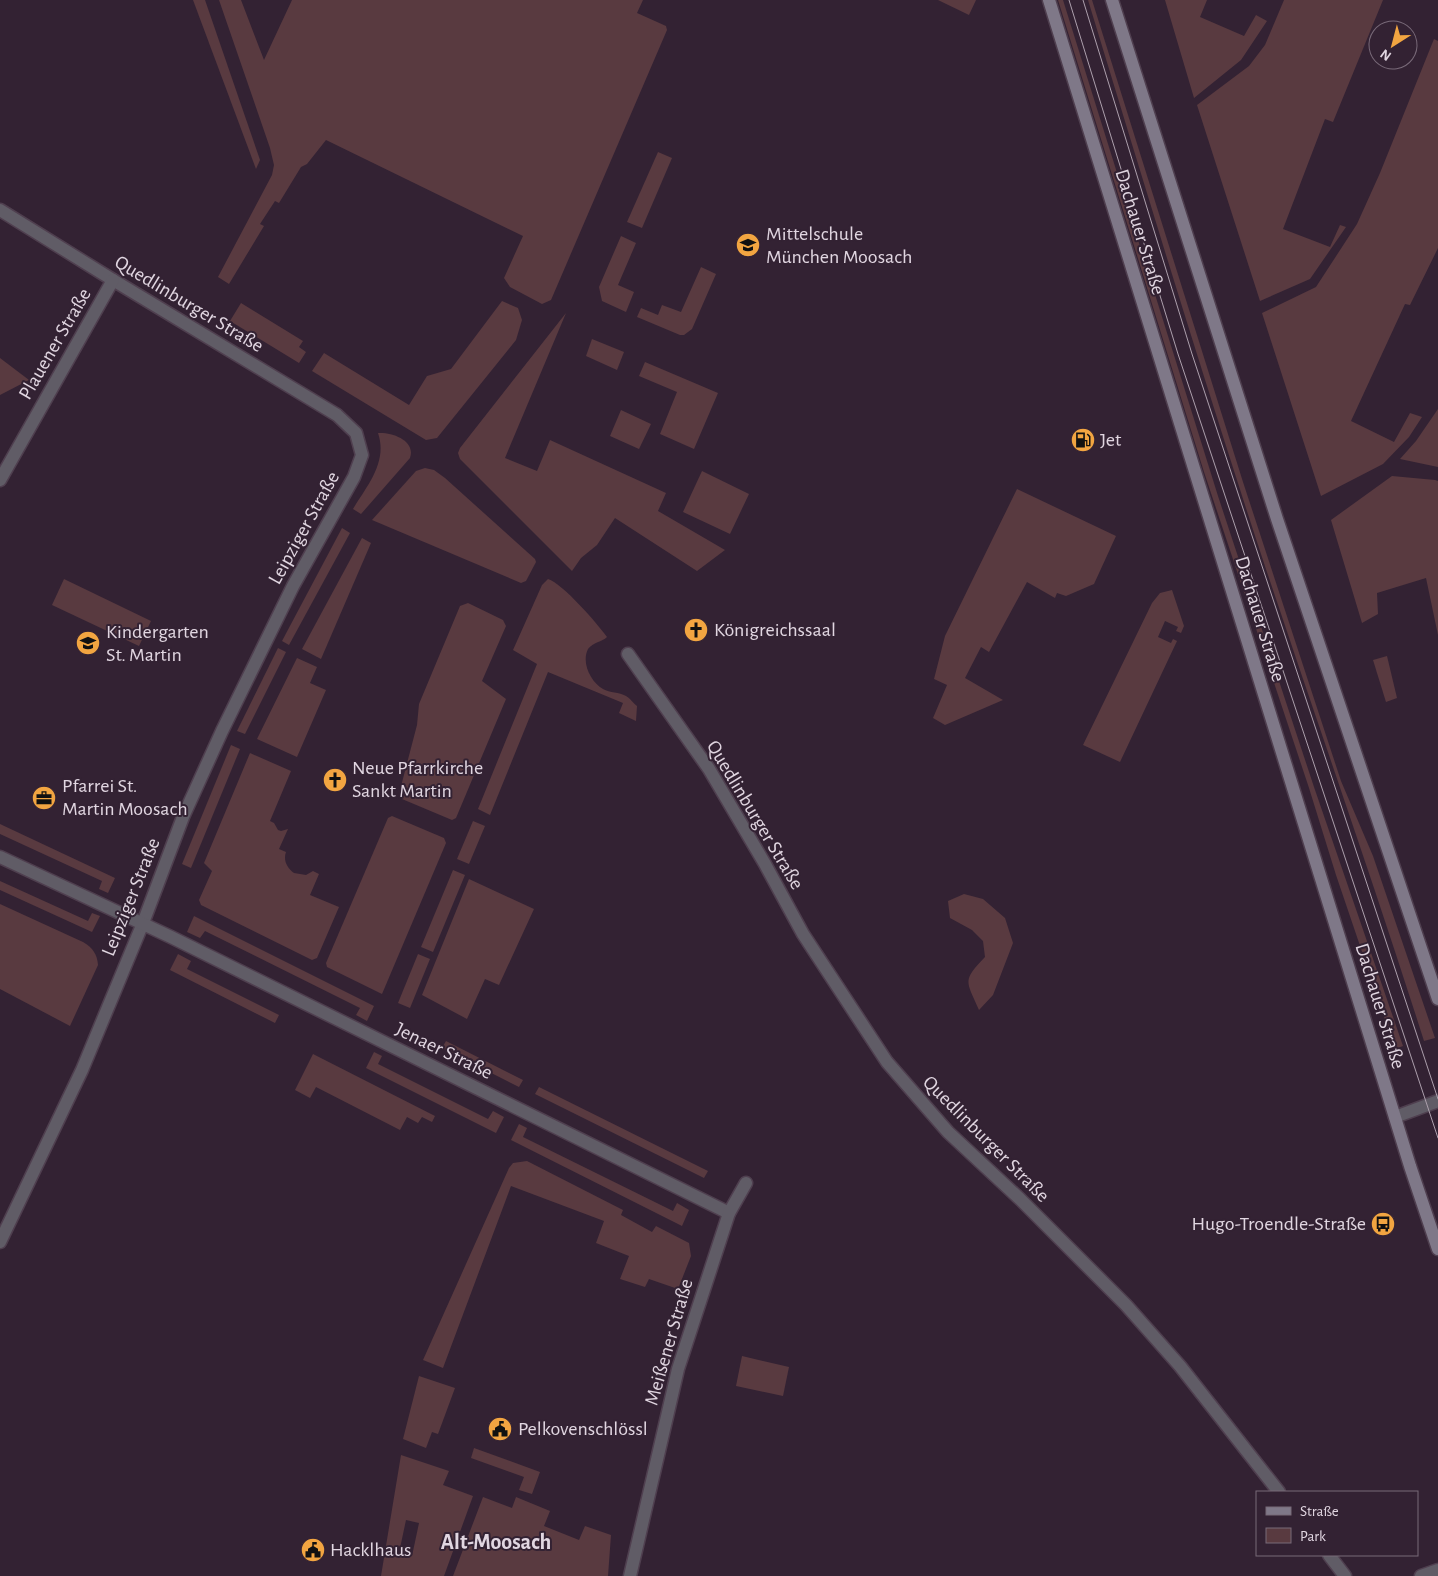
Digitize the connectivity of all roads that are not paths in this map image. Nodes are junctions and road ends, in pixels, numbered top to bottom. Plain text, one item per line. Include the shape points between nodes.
1 (1049, 0) edge
2 (1112, 0) edge
3 (0, 210) edge
4 (113, 280) junction
5 (356, 433) joint
6 (0, 480) edge
7 (628, 654) dead end
8 (0, 857) edge
9 (143, 923) junction
10 (1438, 999) edge
11 (1438, 1101) edge
12 (1395, 1116) junction
13 (746, 1183) dead end
14 (729, 1213) junction
15 (0, 1242) edge
16 (1438, 1249) edge
17 (1279, 1491) edge
18 (1330, 1556) edge
19 (1438, 1570) edge
20 (630, 1576) edge
21 (1345, 1576) edge
22 (1422, 1576) edge

1 - 12 main road, Dachauer Straße
2 - 10 main road via 1277,519
3 - 4 street, Quedlinburger Straße
4 - 5 street, Quedlinburger Straße via 337,415
4 - 6 street, Plauener Straße
5 - 9 street, Leipziger Straße via 362,455 354,477 293,586 222,731 183,817
7 - 17 street, Quedlinburger Straße via 709,770 802,934 887,1062 948,1132 1126,1305 1180,1366
8 - 9 street, Jenaer Straße
9 - 14 street, Jenaer Straße
9 - 15 street, Leipziger Straße via 82,1070
11 - 12 street
12 - 16 main road, Dachauer Straße
13 - 14 street, Meißener Straße
14 - 20 street, Meißener Straße via 678,1369
18 - 21 street
19 - 22 street

